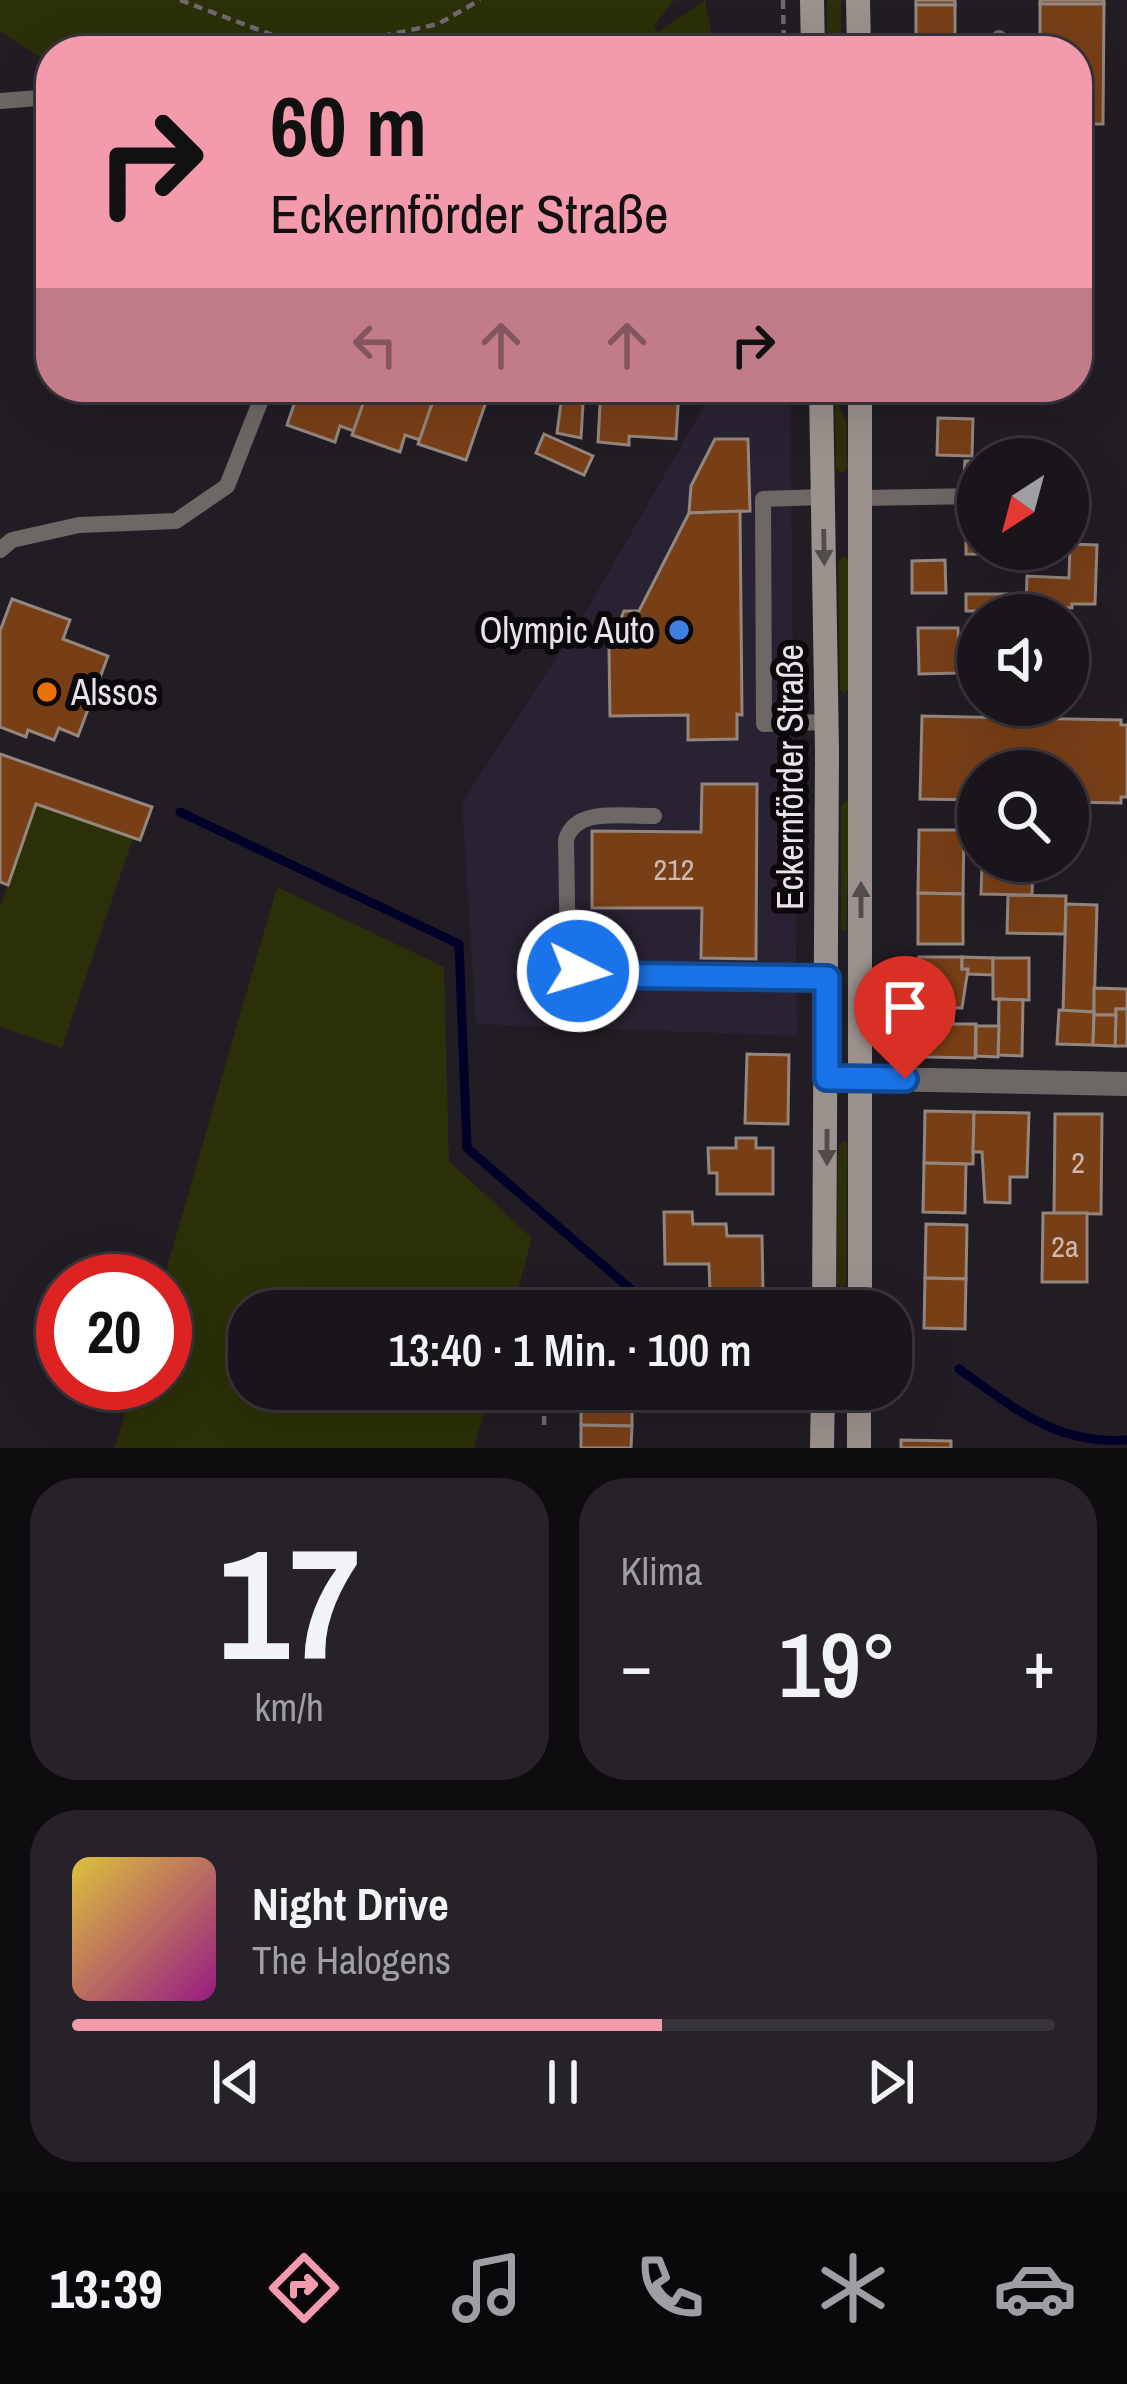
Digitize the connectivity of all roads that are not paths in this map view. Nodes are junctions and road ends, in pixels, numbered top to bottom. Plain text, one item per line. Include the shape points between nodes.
1 (812, 0) edge
2 (858, 0) edge
3 (813, 36) edge
4 (859, 36) edge
5 (36, 98) edge
6 (0, 101) edge
7 (260, 402) edge
8 (821, 402) edge
9 (860, 402) edge
10 (957, 496) edge
11 (823, 497) junction
12 (862, 498) junction
13 (0, 550) edge
14 (827, 722) junction
15 (654, 816) dead end
16 (827, 978) junction
17 (827, 1078) junction
18 (861, 1078) junction
19 (1127, 1084) edge
20 (824, 1290) edge
21 (860, 1290) edge
22 (823, 1410) edge
23 (860, 1410) edge
24 (822, 1448) edge
25 (859, 1448) edge

1 - 3 main road
2 - 4 main road
5 - 6 lane
7 - 13 lane via 227,486 176,521 80,525
8 - 11 main road, Eckernförder Straße
9 - 12 main road, Eckernförder Straße
10 - 12 lane
11 -> 14 main road, Eckernförder Straße
11 - 14 lane via 763,499 764,724
18 -> 12 main road, Eckernförder Straße
14 - 16 main road, Eckernförder Straße
15 - 16 lane via 581,818 570,826 568,964 594,975
16 - 17 main road, Eckernförder Straße
17 - 18 street
17 -> 20 main road, Eckernförder Straße
18 - 19 street
18 - 21 main road, Eckernförder Straße
22 - 24 main road
23 - 25 main road

